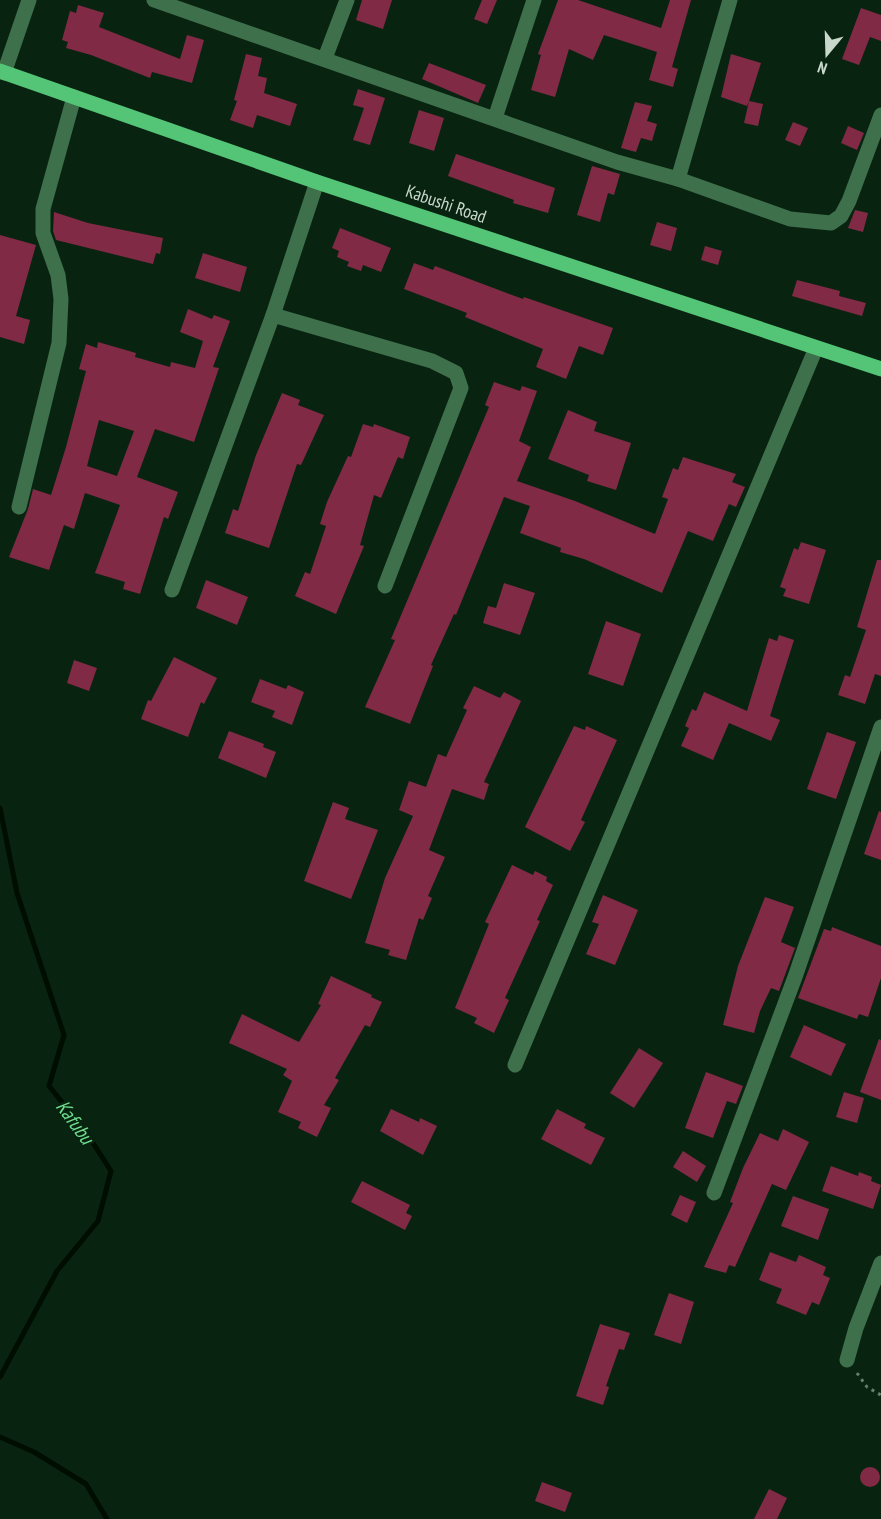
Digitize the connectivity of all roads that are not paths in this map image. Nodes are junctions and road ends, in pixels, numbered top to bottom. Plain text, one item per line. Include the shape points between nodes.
1 (29, 0) edge
2 (154, 0) edge
3 (347, 0) edge
4 (534, 0) edge
5 (730, 0) edge
6 (325, 58) junction
7 (2, 72) edge
8 (74, 97) junction
9 (881, 115) edge
10 (495, 118) junction
11 (678, 179) junction
12 (317, 182) junction
13 (273, 315) junction
14 (816, 348) junction
15 (881, 369) edge
16 (19, 507) dead end
17 (385, 586) dead end
18 (172, 590) dead end
19 (881, 727) edge
20 (515, 1065) dead end
21 (714, 1193) dead end
22 (881, 1263) edge
23 (847, 1360) road end

1 - 7 street
2 - 6 street
3 - 6 street
4 - 10 street
5 - 11 street
6 - 10 street
7 - 8 main road, Kabushi Road
8 - 12 main road, Kabushi Road
8 - 16 street via 43,209 43,233 58,275 61,299 59,343
9 - 11 street via 849,201 841,216 831,223 790,219
10 - 11 street via 617,162
12 - 13 street
12 - 14 main road, Kabushi Road
13 - 17 street via 432,361 456,373 461,388
13 - 18 street
14 - 15 main road, Kabushi Road
14 - 20 street
19 - 21 street via 795,977
22 - 23 street

